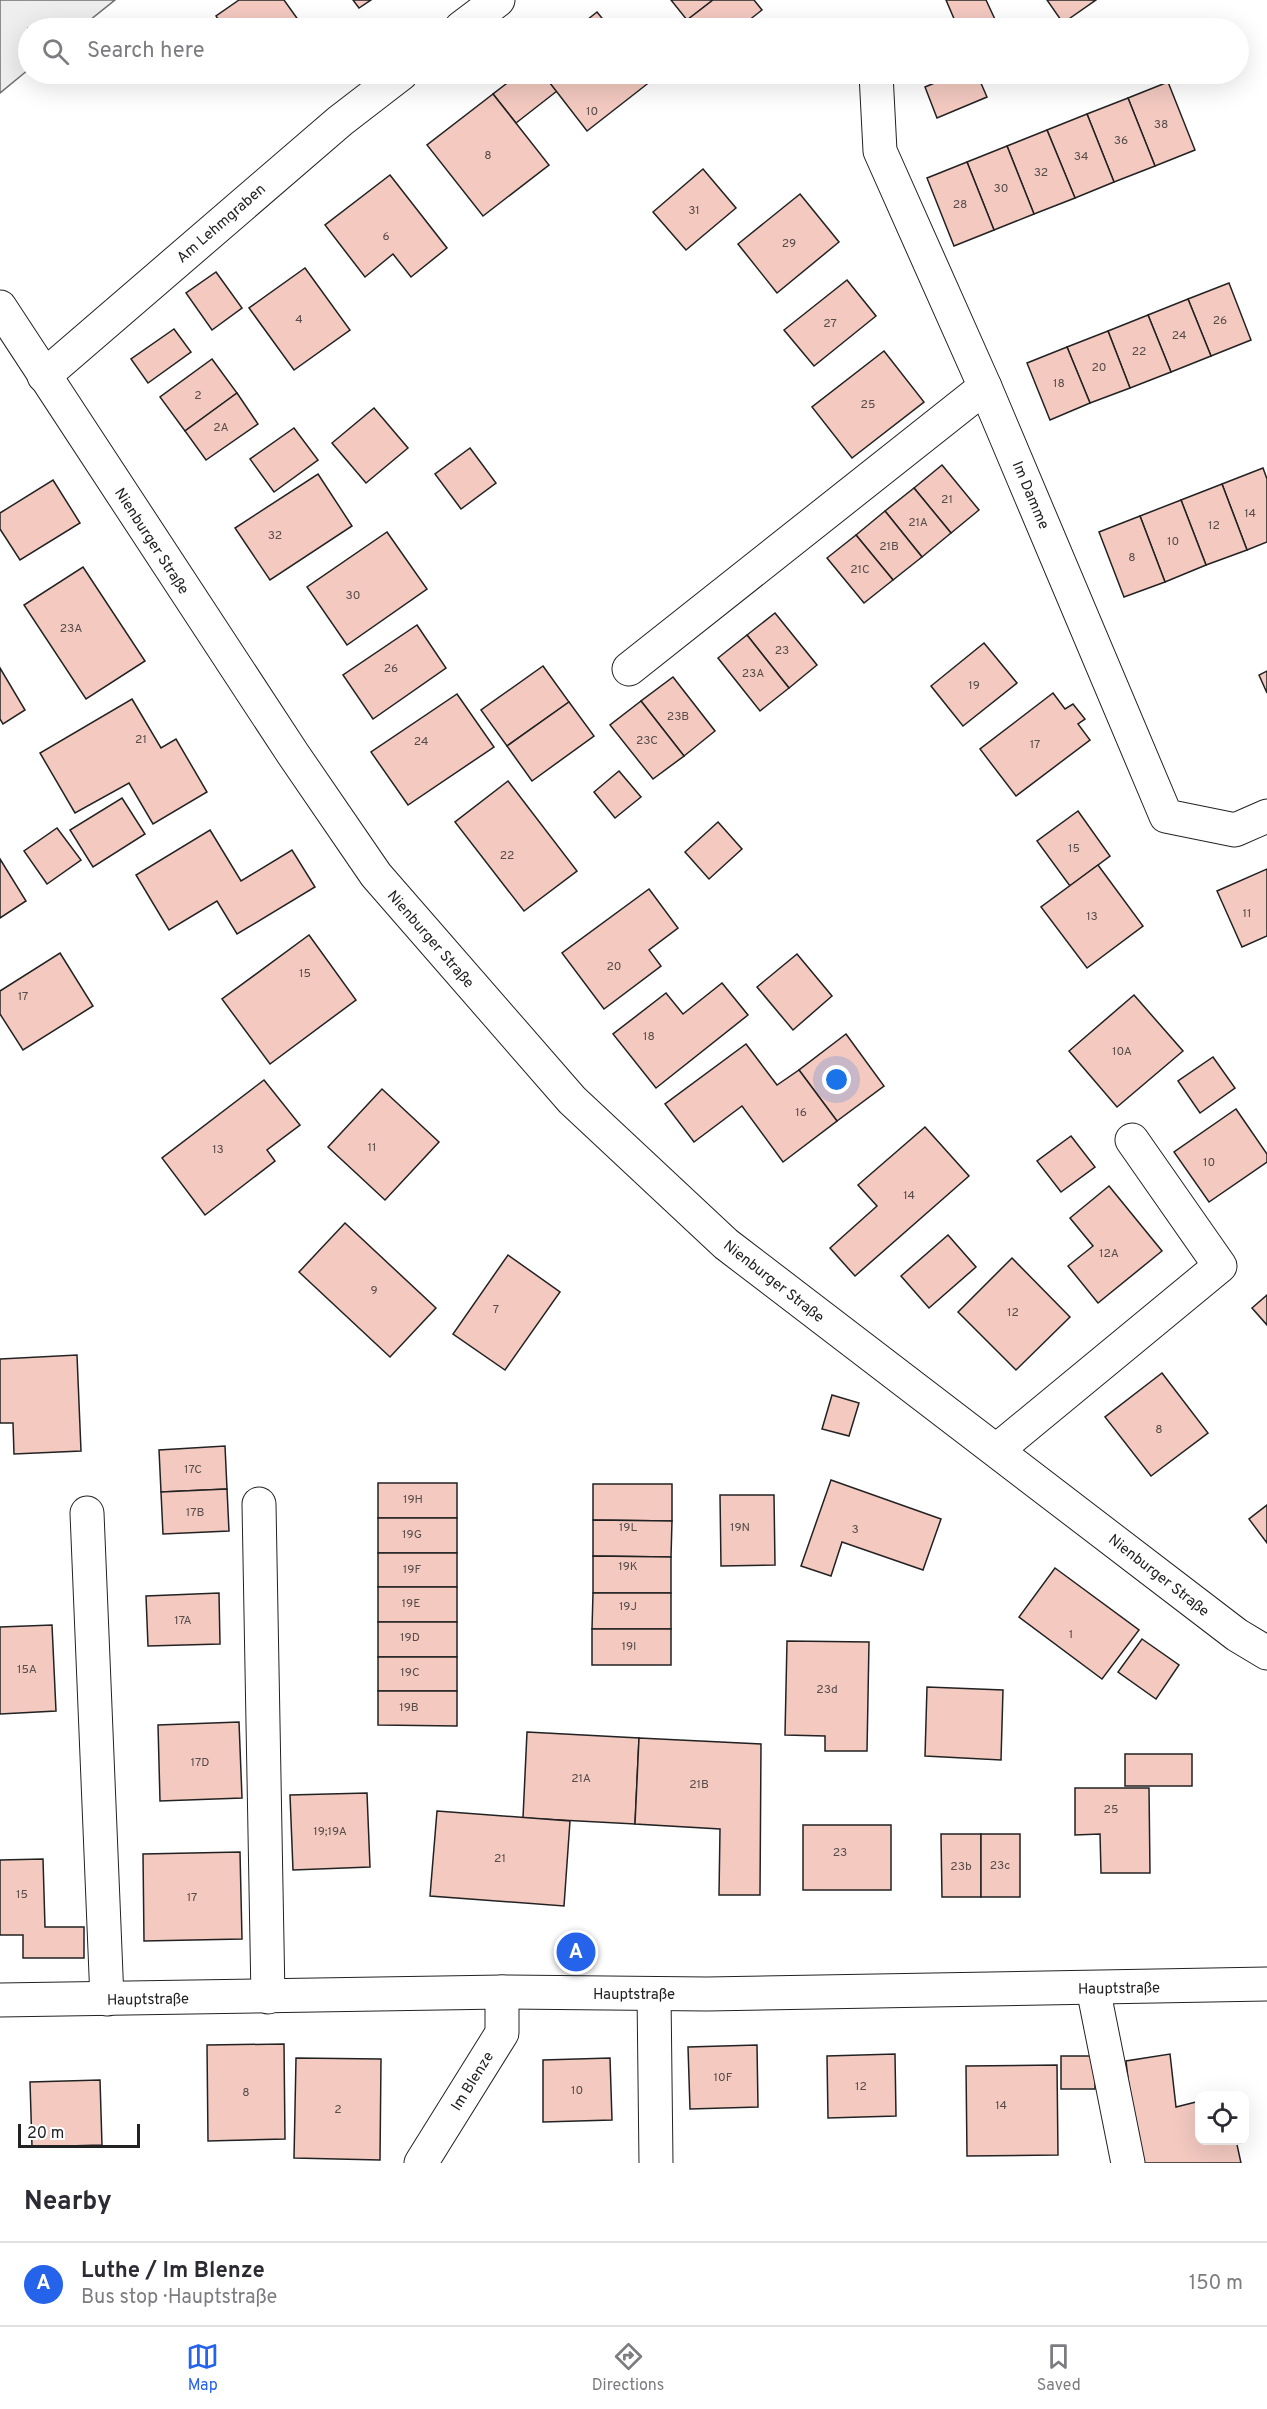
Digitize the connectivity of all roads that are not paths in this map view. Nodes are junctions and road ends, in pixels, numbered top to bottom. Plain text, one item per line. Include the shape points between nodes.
1 (498, 0) edge
2 (474, 18) edge
3 (389, 84) edge
4 (877, 84) edge
5 (0, 307) edge
6 (44, 376) junction
7 (985, 387) junction
8 (629, 669) dead end
9 (1267, 816) edge
10 (1132, 1140) dead end
11 (997, 1450) junction
12 (259, 1504) dead end
13 (87, 1513) dead end
14 (1267, 1653) edge
15 (1267, 1984) edge
16 (1093, 1988) junction
17 (502, 1992) junction
18 (654, 1995) junction
19 (268, 1997) junction
20 (107, 1999) junction
21 (0, 2000) edge
22 (420, 2163) edge
23 (656, 2163) edge
24 (1128, 2163) edge

1 - 2 street
3 - 6 street, Am Lehmgraben via 340,120
4 - 7 street, Im Damme via 880,151
5 - 6 street, Nienburger Straße
6 - 11 street, Nienburger Straße via 376,875 565,1091 726,1245
7 - 8 street
7 - 9 street, Im Damme via 1166,816 1235,830
10 - 11 street via 1220,1266
11 - 14 street, Nienburger Straße via 1238,1635
12 - 19 street
13 - 20 street
15 - 16 street, Hauptstraße
16 - 18 street, Hauptstraße
16 - 24 street
17 - 18 street, Hauptstraße
17 - 19 street, Hauptstraße
17 - 22 street, Im Blenze via 502,2032
18 - 23 street
19 - 20 street, Hauptstraße
20 - 21 street, Hauptstraße

